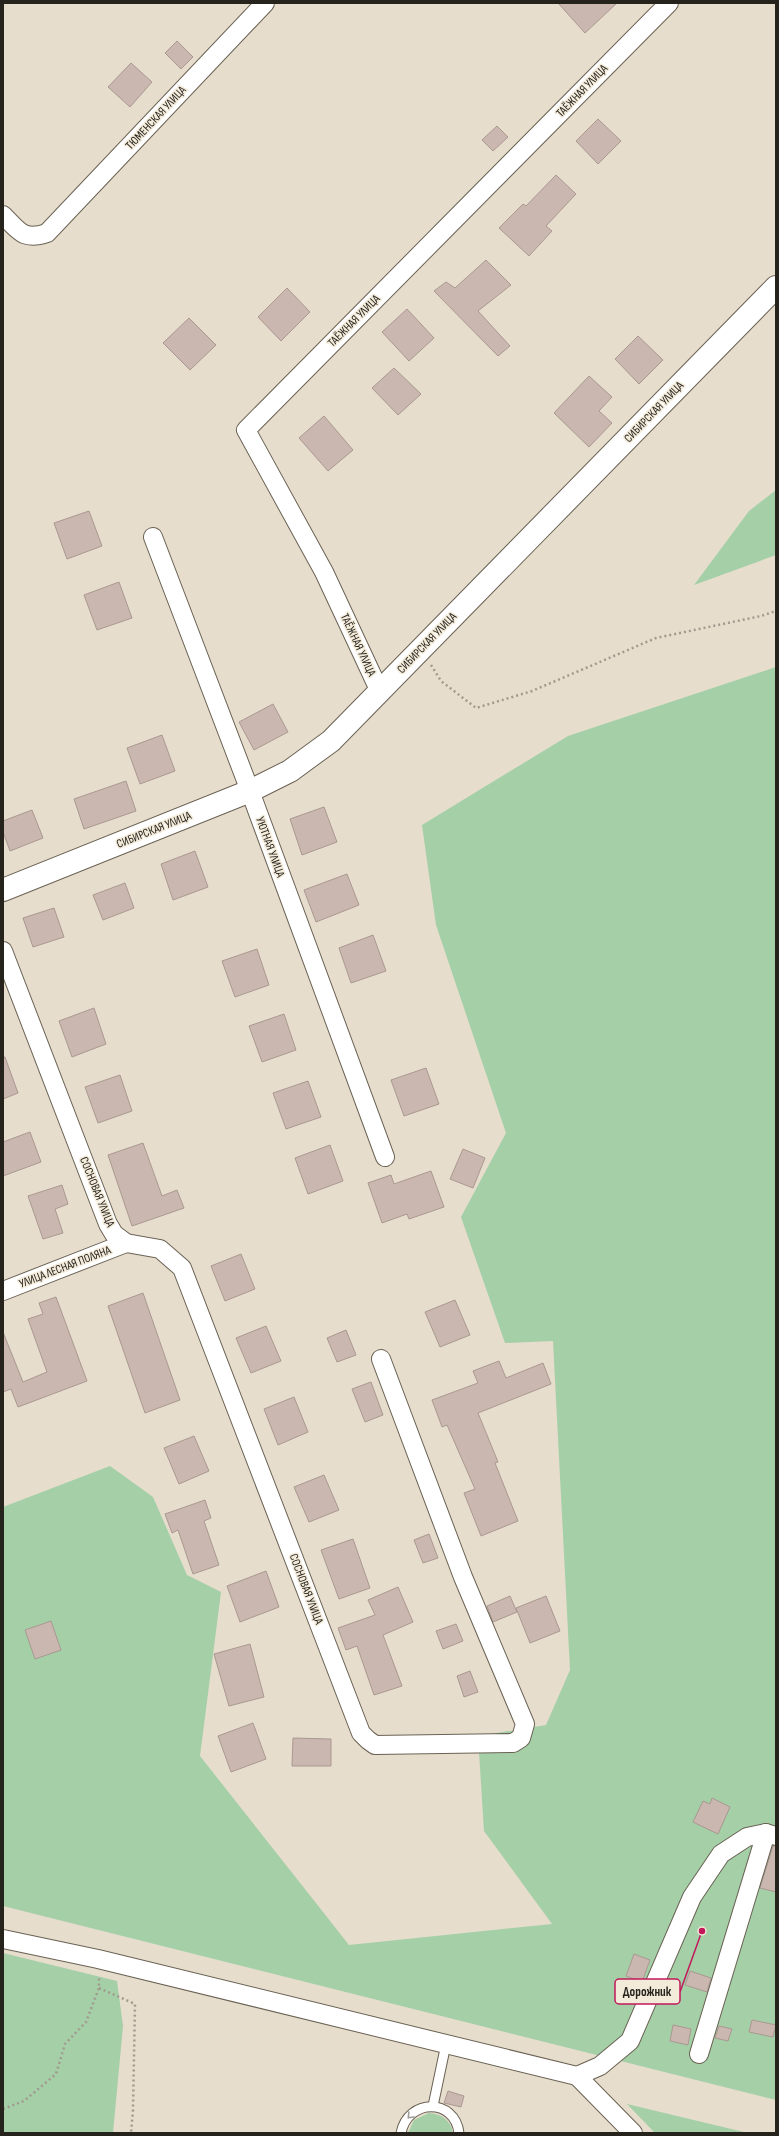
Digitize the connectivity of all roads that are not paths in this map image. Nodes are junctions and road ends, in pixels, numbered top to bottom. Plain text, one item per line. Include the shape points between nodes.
1 (265, 3) edge
2 (669, 3) edge
3 (3, 215) edge
4 (776, 287) edge
5 (153, 537) dead end
6 (380, 692) junction
7 (250, 791) junction
8 (3, 890) edge
9 (3, 951) edge
10 (385, 1158) dead end
11 (126, 1243) junction
12 (3, 1291) edge
13 (381, 1359) dead end
14 (771, 1835) edge
15 (3, 1939) edge
16 (446, 2044) junction
17 (699, 2054) dead end
18 (577, 2076) junction
19 (433, 2106) junction
20 (402, 2133) edge
21 (459, 2133) edge
22 (633, 2133) edge

1 - 3 street, ТЮМЕНСКАЯ УЛИЦА via 47,233 27,237
2 - 6 street, ТАЁЖНАЯ УЛИЦА via 246,430 324,572
4 - 6 street, СИБИРСКАЯ УЛИЦА
5 - 7 street, УЮТНАЯ УЛИЦА
6 - 7 street, СИБИРСКАЯ УЛИЦА via 332,741 290,771
7 - 8 street, СИБИРСКАЯ УЛИЦА
7 - 10 street, УЮТНАЯ УЛИЦА
9 - 11 street, СОСНОВАЯ УЛИЦА via 108,1224 114,1234
11 - 12 street, УЛИЦА ЛЕСНАЯ ПОЛЯНА
11 - 13 street, СОСНОВАЯ УЛИЦА via 160,1249 182,1268 361,1733 376,1745 513,1743 521,1738 525,1724 463,1577
14 - 17 street
14 - 18 street via 747,1837 721,1854 692,1897 630,2041 600,2066
15 - 16 street via 98,1959
16 - 18 street
16 - 19 lane
18 - 22 street
19 -> 20 lane via 424,2107 408,2117
19 - 21 lane via 451,2114

